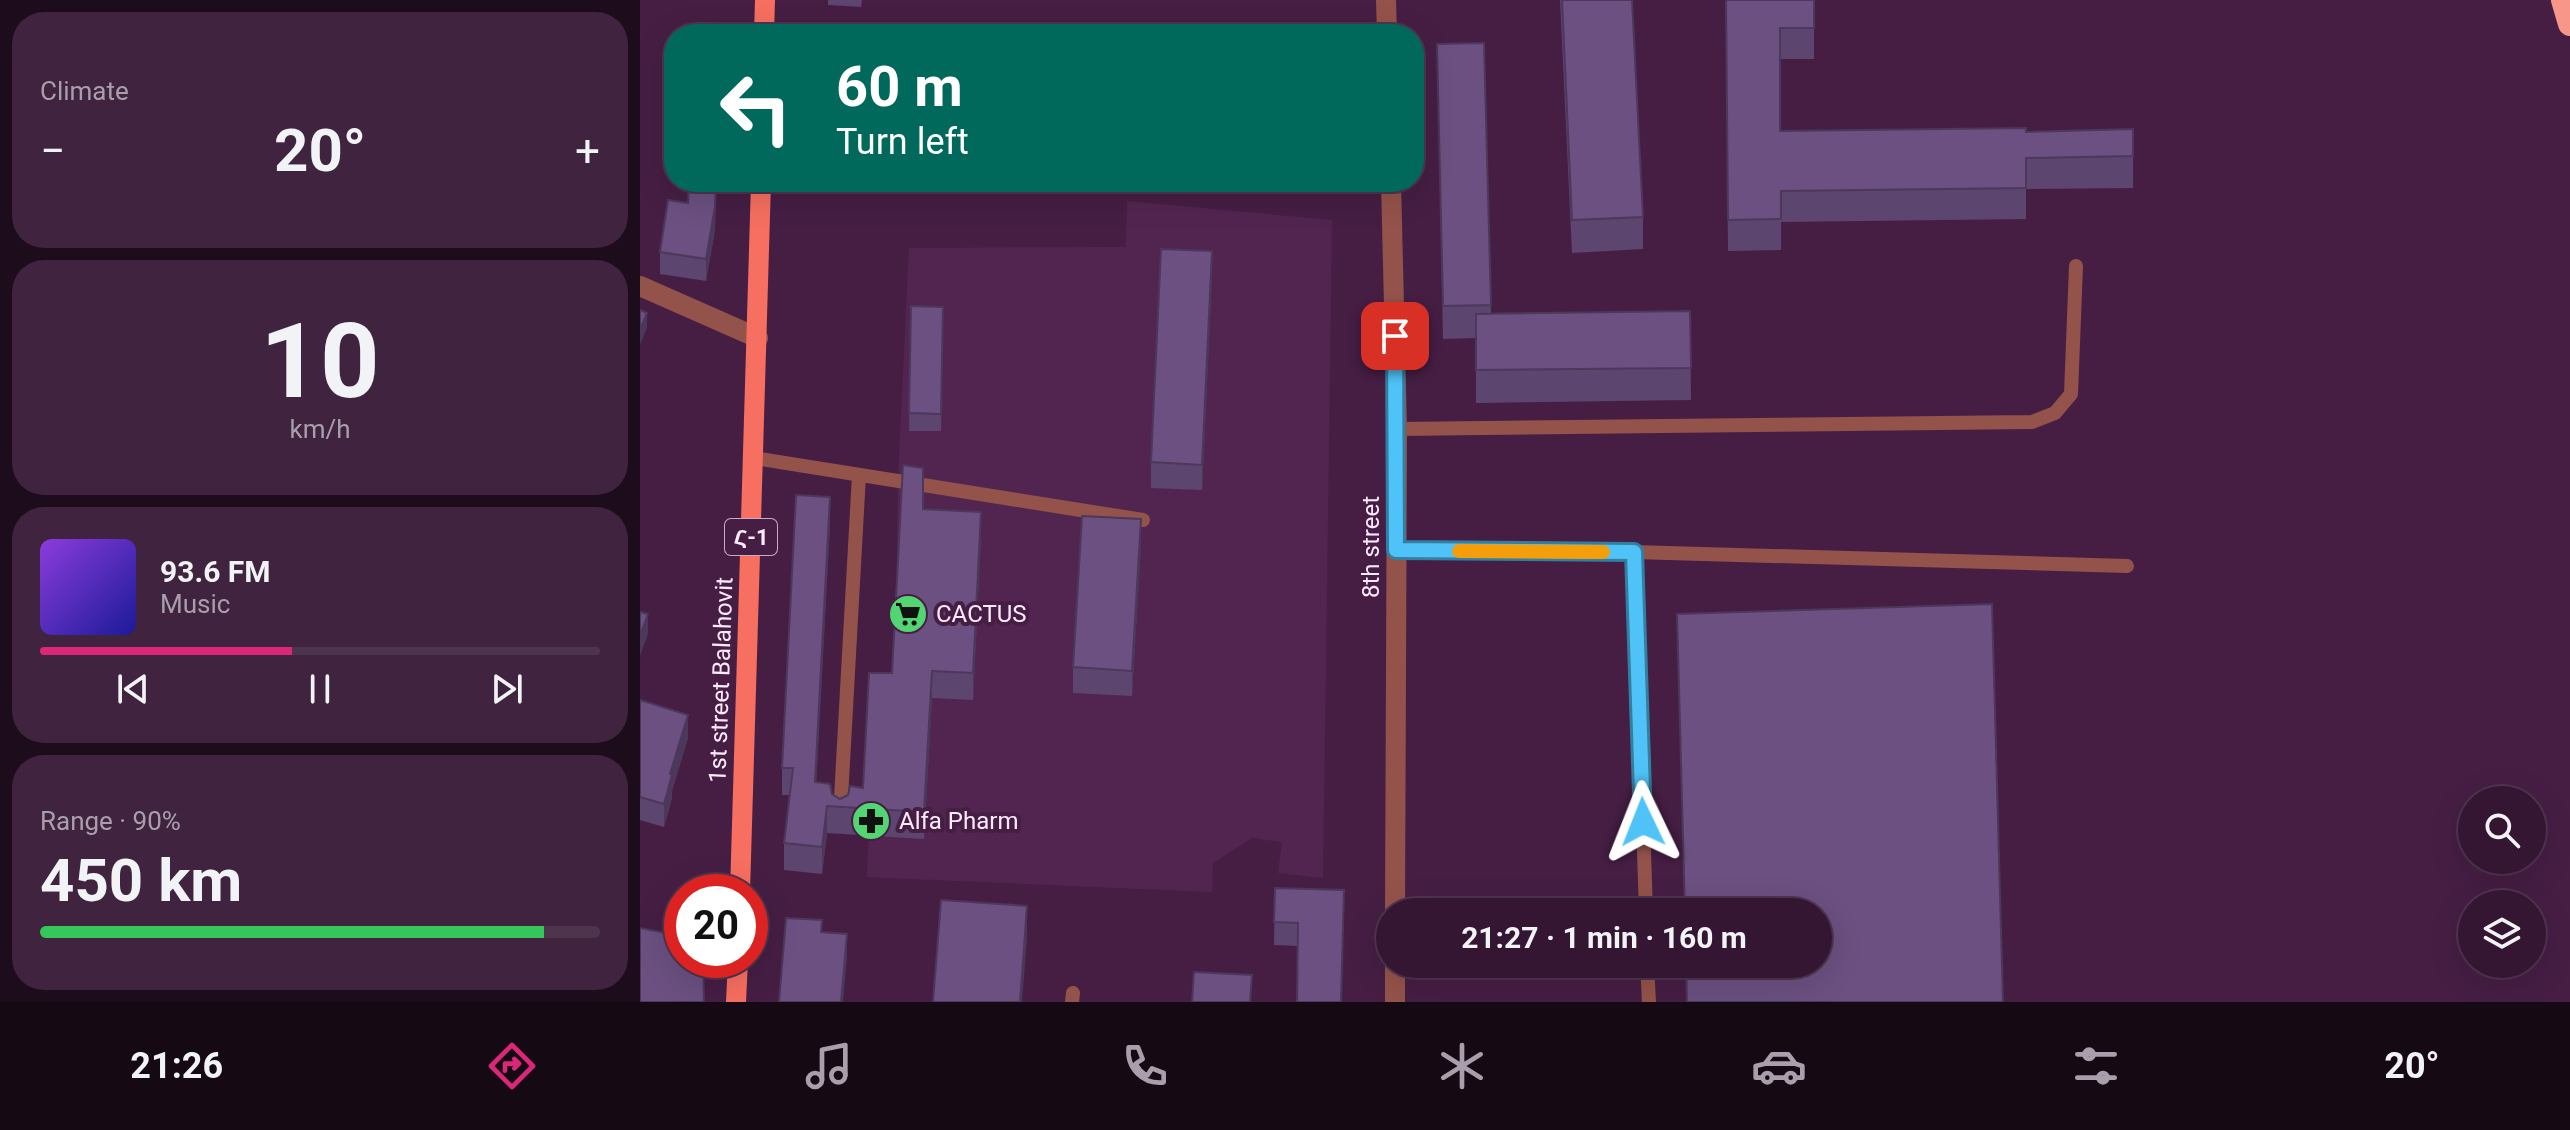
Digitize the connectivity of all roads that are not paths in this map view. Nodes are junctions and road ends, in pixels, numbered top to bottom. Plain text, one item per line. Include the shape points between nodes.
1 (765, 0) edge
2 (1386, 0) edge
3 (2563, 0) edge
4 (764, 24) edge
5 (1387, 24) edge
6 (2570, 24) edge
7 (761, 192) edge
8 (1391, 192) edge
9 (2076, 266) dead end
10 (640, 286) edge
11 (758, 338) junction
12 (1397, 429) junction
13 (754, 458) junction
14 (859, 475) junction
15 (1143, 520) edge
16 (1396, 550) junction
17 (1634, 552) junction
18 (2127, 566) dead end
19 (840, 816) edge
20 (741, 874) edge
21 (1395, 898) edge
22 (1646, 898) edge
23 (737, 978) edge
24 (1395, 978) edge
25 (1648, 978) edge
26 (736, 1002) edge
27 (1395, 1002) edge
28 (1649, 1002) edge

1 - 4 main road
2 - 5 street
3 - 6 highway
7 - 11 main road, 1st street Balahovit / Հ-1
8 - 12 street, 8th street
9 - 12 lane via 2071,394 2055,413 2032,422
10 - 11 street
11 - 13 main road, 1st street Balahovit / Հ-1
12 - 16 street, 8th street
13 - 14 lane
13 - 20 main road, 1st street Balahovit / Հ-1
14 - 15 lane
14 - 19 lane
16 - 17 lane
16 - 21 street, 8th street
17 - 18 lane
17 - 22 lane
23 - 26 main road
24 - 27 street
25 - 28 lane

